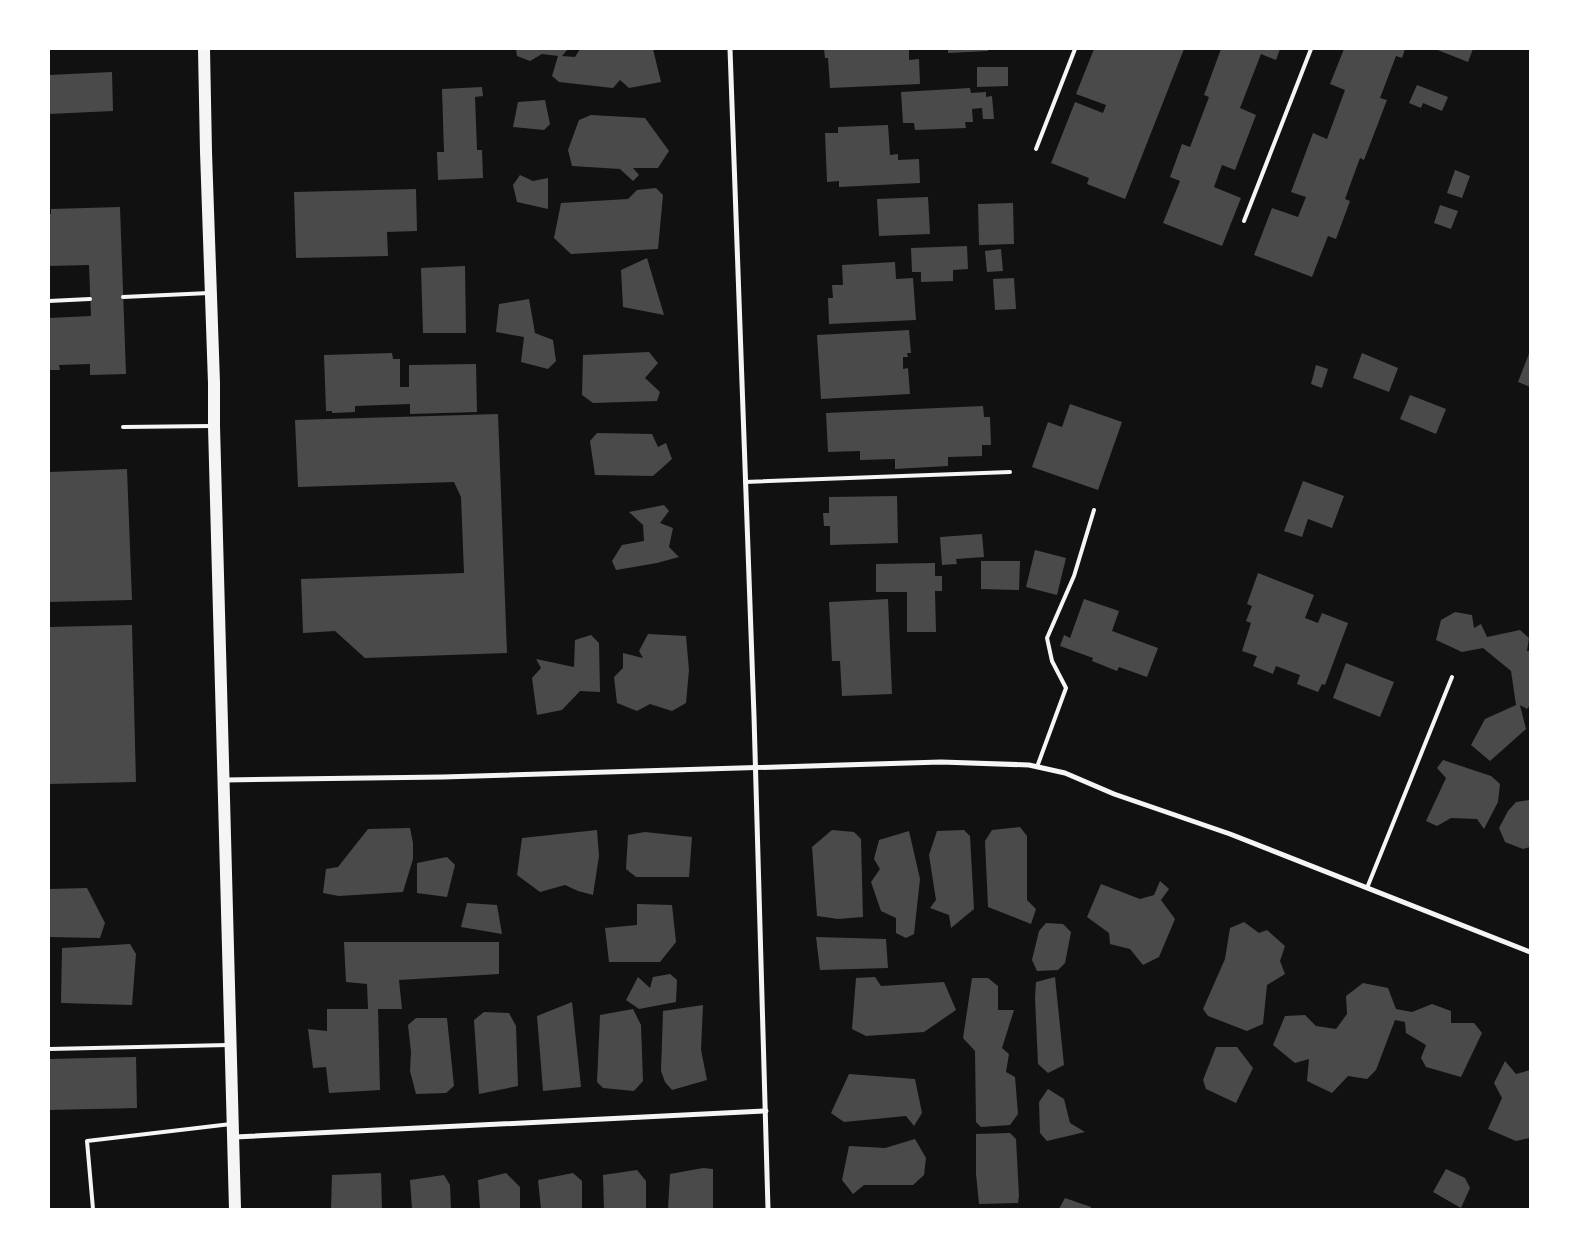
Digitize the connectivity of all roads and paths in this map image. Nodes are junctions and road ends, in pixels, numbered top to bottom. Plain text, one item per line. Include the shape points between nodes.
1 (204, 49) edge
2 (730, 49) edge
3 (1075, 49) edge
4 (1311, 49) edge
5 (1036, 149) dead end
6 (1244, 221) dead end
7 (211, 293) junction
8 (123, 297) dead end
9 (90, 299) dead end
10 (49, 301) edge
11 (214, 426) junction
12 (123, 427) dead end
13 (1010, 472) dead end
14 (745, 482) junction
15 (1094, 510) dead end
16 (1452, 676) dead end
17 (1037, 767) junction
18 (754, 768) junction
19 (223, 780) junction
20 (1368, 888) junction
21 (1530, 952) edge
22 (230, 1045) junction
23 (49, 1049) edge
24 (766, 1112) junction
25 (232, 1124) junction
26 (232, 1138) junction
27 (93, 1209) edge
28 (235, 1209) edge
29 (768, 1209) edge

1 - 7 main road
2 - 14 street
3 - 5 lane
4 - 6 lane
7 - 8 lane
7 - 11 main road
9 - 10 lane
11 - 12 lane
11 - 19 main road
13 - 14 lane
14 - 18 street
15 - 17 lane via 1074,576 1047,638 1052,661 1066,688
16 - 20 lane
17 - 18 street via 940,762
17 - 20 street via 1230,834
18 - 19 street
18 - 24 street
19 - 22 main road
20 - 21 street
22 - 23 lane
22 - 25 main road
24 - 26 street
24 - 29 street
25 - 26 main road
25 - 27 lane via 87,1141
26 - 28 main road

